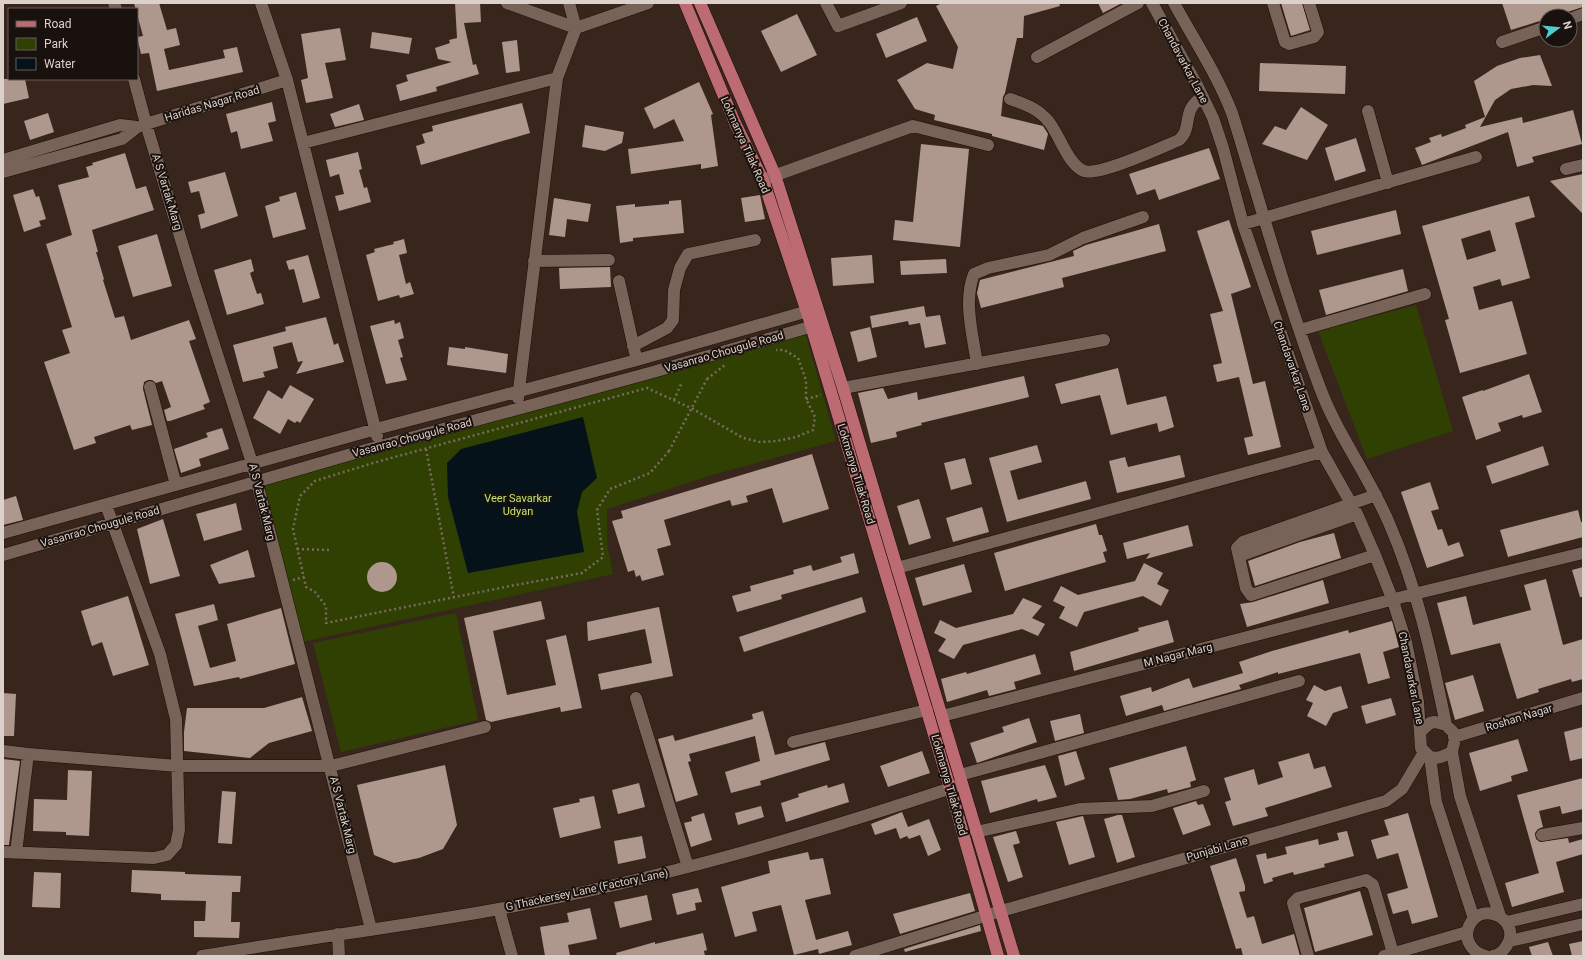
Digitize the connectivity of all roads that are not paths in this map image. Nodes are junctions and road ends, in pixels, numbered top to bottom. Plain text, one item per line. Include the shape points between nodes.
1 (261, 3) edge
2 (507, 3) edge
3 (569, 3) edge
4 (648, 3) edge
5 (685, 3) edge
6 (700, 3) edge
7 (826, 3) edge
8 (901, 3) edge
9 (1138, 3) edge
10 (1152, 3) edge
11 (1174, 3) edge
12 (1273, 3) edge
13 (1309, 3) edge
14 (576, 28) junction
15 (1538, 30) edge
16 (1502, 42) dead end
17 (1037, 57) dead end
18 (557, 78) junction
19 (134, 80) edge
20 (287, 80) junction
21 (1203, 97) junction
22 (1010, 99) dead end
23 (1368, 111) dead end
24 (141, 126) junction
25 (303, 143) junction
26 (988, 146) dead end
27 (1476, 156) dead end
28 (3, 160) edge
29 (1583, 164) edge
30 (1566, 169) dead end
31 (3, 172) edge
32 (775, 175) junction
33 (763, 180) junction
34 (1388, 183) junction
35 (1143, 217) dead end
36 (1264, 219) junction
37 (1243, 224) junction
38 (755, 240) dead end
39 (609, 260) dead end
40 (534, 261) junction
41 (619, 281) dead end
42 (1425, 294) dead end
43 (812, 310) junction
44 (816, 325) junction
45 (1300, 330) junction
46 (1104, 340) dead end
47 (634, 346) junction
48 (637, 360) junction
49 (977, 364) junction
50 (150, 387) dead end
51 (843, 388) junction
52 (518, 391) junction
53 (518, 409) junction
54 (376, 429) junction
55 (380, 446) junction
56 (1322, 452) junction
57 (252, 464) junction
58 (257, 482) junction
59 (176, 485) junction
60 (1376, 495) junction
61 (106, 505) junction
62 (1353, 509) junction
63 (113, 524) junction
64 (3, 533) edge
65 (1583, 553) edge
66 (3, 555) edge
67 (1376, 555) junction
68 (897, 568) junction
69 (1414, 594) junction
70 (1393, 600) junction
71 (1300, 681) dead end
72 (636, 698) dead end
73 (1583, 698) edge
74 (927, 710) junction
75 (942, 716) junction
76 (1446, 725) junction
77 (485, 727) dead end
78 (1421, 731) junction
79 (1454, 737) junction
80 (793, 742) dead end
81 (3, 751) edge
82 (1452, 752) junction
83 (28, 754) junction
84 (1427, 754) junction
85 (178, 766) junction
86 (331, 766) junction
87 (961, 779) junction
88 (950, 788) junction
89 (1204, 791) dead end
90 (1583, 828) edge
91 (976, 832) junction
92 (1542, 835) dead end
93 (3, 852) edge
94 (16, 853) junction
95 (688, 868) junction
96 (1583, 904) edge
97 (499, 909) junction
98 (1001, 911) junction
99 (987, 916) junction
100 (1474, 919) junction
101 (1503, 919) junction
102 (1583, 924) edge
103 (371, 929) junction
104 (338, 934) junction
105 (1467, 936) junction
106 (1510, 947) edge
107 (1388, 955) edge
108 (202, 956) edge
109 (339, 956) edge
110 (512, 956) edge
111 (855, 956) edge
112 (998, 956) edge
113 (1014, 956) edge
114 (1308, 956) edge
115 (1412, 956) edge
116 (1485, 956) edge
117 (1493, 956) edge

1 - 20 street
2 - 14 street
3 - 14 street
4 - 14 street
5 - 33 main road, Lokmanya Tilak Road via 735,123
6 - 32 main road, Lokmanya Tilak Road
7 - 8 street via 838,26
9 - 17 street
10 - 21 street, Chandavarkar Lane
11 - 36 street, Chandavarkar Lane via 1214,71 1232,114
12 - 13 street via 1285,42 1289,44 1314,36 1318,32
14 - 18 street
15 - 16 street
18 - 25 street
18 - 40 street
19 - 24 street, A S Vartak Marg
20 - 24 street, Haridas Nagar Road
20 - 25 street
21 - 22 street via 1190,109 1183,136 1179,140 1097,171 1085,171 1076,165 1049,122 1034,108
21 - 37 street, Chandavarkar Lane via 1223,148
23 - 34 street
24 - 28 street, Haridas Nagar Road via 120,125
24 - 31 street, Haridas Nagar Road via 122,139
24 - 57 street, A S Vartak Marg
25 - 54 street
26 - 32 street via 913,126
27 - 34 street
29 - 30 street
32 - 33 street
32 - 43 main road, Lokmanya Tilak Road
33 - 43 main road, Lokmanya Tilak Road
34 - 36 street
35 - 49 street via 1084,238 1050,255 988,268 974,274 971,283 970,319
36 - 37 street
36 - 45 street, Chandavarkar Lane
37 - 56 street, Chandavarkar Lane
38 - 47 street via 688,254 680,268 674,290 673,320 667,328
39 - 40 street
40 - 52 street
41 - 47 street
42 - 45 street
43 - 44 main road, Lokmanya Tilak Road
43 - 48 street, Vasanrao Chougule Road
44 - 51 main road, Lokmanya Tilak Road
44 - 53 street, Vasanrao Chougule Road
44 - 74 main road, Lokmanya Tilak Road
45 - 60 street, Chandavarkar Lane via 1320,389 1335,423
46 - 49 street
47 - 48 street
48 - 52 street, Vasanrao Chougule Road
49 - 51 street
50 - 59 street
51 - 68 main road, Lokmanya Tilak Road
52 - 53 street
52 - 54 street, Vasanrao Chougule Road
53 - 55 street, Vasanrao Chougule Road
54 - 55 street
54 - 57 street, Vasanrao Chougule Road
55 - 58 street, Vasanrao Chougule Road
56 - 62 street, Chandavarkar Lane
56 - 68 street
57 - 58 street, A S Vartak Marg
57 - 59 street, Vasanrao Chougule Road
58 - 63 street, Vasanrao Chougule Road
58 - 86 street, A S Vartak Marg
59 - 61 street, Vasanrao Chougule Road
60 - 62 street
60 - 69 street, Chandavarkar Lane via 1390,524
61 - 63 street
61 - 64 street, Vasanrao Chougule Road
62 - 67 street, Chandavarkar Lane
62 - 67 street via 1242,542 1237,548 1246,588 1251,595
63 - 66 street, Vasanrao Chougule Road
63 - 85 street via 160,654 176,719
65 - 69 street, M Nagar Marg
67 - 70 street, Chandavarkar Lane
68 - 75 main road, Lokmanya Tilak Road
69 - 70 street, M Nagar Marg
69 - 76 street, Chandavarkar Lane via 1428,641
70 - 75 street, M Nagar Marg
70 - 78 street, Chandavarkar Lane via 1406,642
71 - 87 street, G Thackersey Lane (Factory Lane)
72 - 95 street
73 - 79 street, Roshan Nagar
74 - 80 street
74 - 88 main road, Lokmanya Tilak Road
75 - 87 main road, Lokmanya Tilak Road
76 - 78 street, Chandavarkar Lane via 1441,722 1430,723
76 - 79 street, Chandavarkar Lane via 1451,728
77 - 86 street
78 - 84 street, Chandavarkar Lane via 1419,742
79 - 82 street
81 - 83 street
82 - 84 street via 1441,757
82 - 101 street via 1460,796
83 - 85 street
83 - 94 street
84 - 98 street, Punjabi Lane via 1402,789 1386,801
84 - 100 street, Chandavarkar Lane via 1436,802
85 - 86 street
85 - 94 street via 179,830 176,845 168,855 139,858
86 - 103 street, A S Vartak Marg
87 - 88 street, G Thackersey Lane (Factory Lane)
87 - 91 main road, Lokmanya Tilak Road
88 - 95 street, G Thackersey Lane (Factory Lane) via 829,828
88 - 99 main road, Lokmanya Tilak Road
89 - 91 street via 1152,806 1080,810
90 - 92 street
91 - 98 main road, Lokmanya Tilak Road
93 - 94 street
95 - 97 street, G Thackersey Lane (Factory Lane)
96 - 101 street
97 - 103 street, G Thackersey Lane (Factory Lane)
97 - 110 street
98 - 99 street, Punjabi Lane
98 - 113 main road, Lokmanya Tilak Road
99 - 111 street, Punjabi Lane
99 - 112 main road, Lokmanya Tilak Road
100 - 101 street via 1485,913 1492,913
100 - 105 street
101 - 106 street via 1511,932
102 - 106 street
103 - 104 street, G Thackersey Lane (Factory Lane)
104 - 108 street, G Thackersey Lane (Factory Lane)
104 - 109 street
105 - 107 street
105 - 115 street
105 - 116 street via 1475,952
106 - 117 street
107 - 114 street via 1373,885 1366,880 1298,898 1293,903

